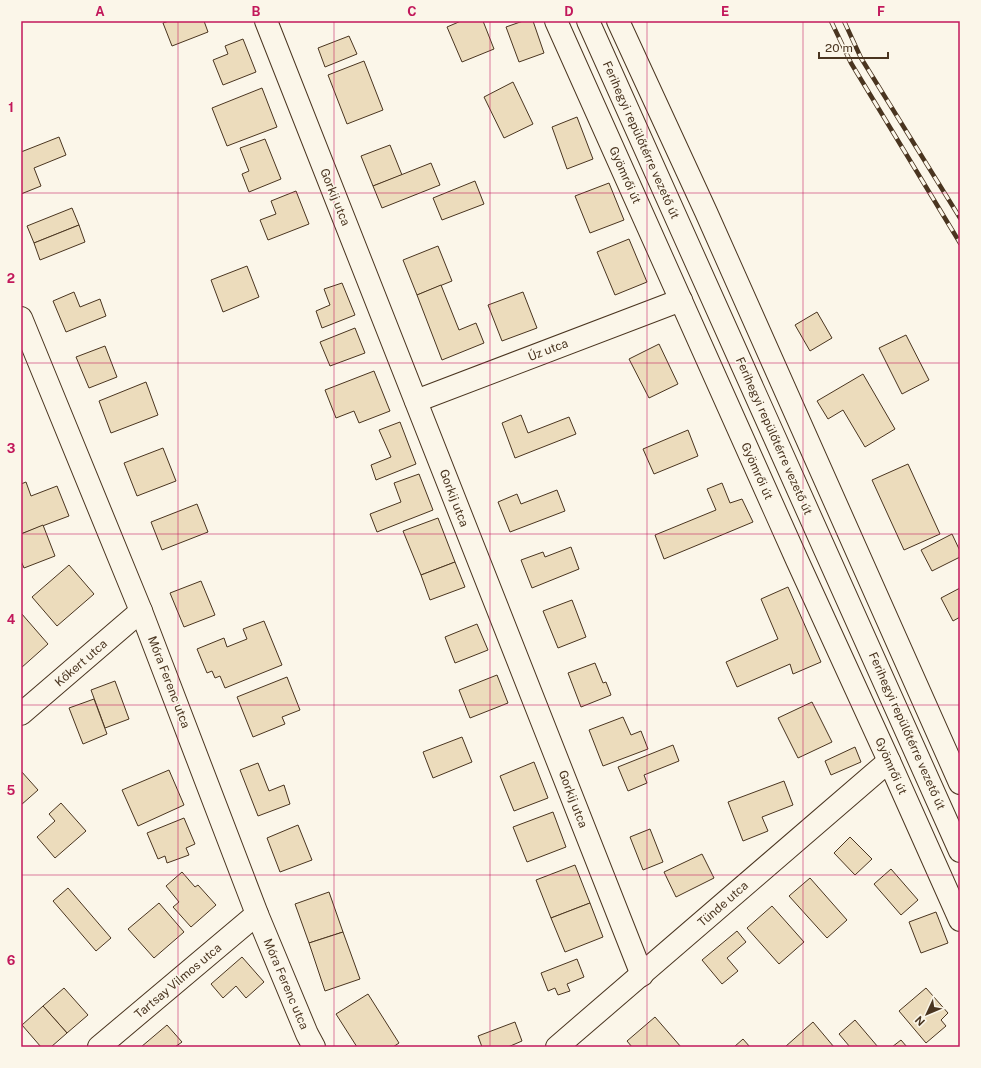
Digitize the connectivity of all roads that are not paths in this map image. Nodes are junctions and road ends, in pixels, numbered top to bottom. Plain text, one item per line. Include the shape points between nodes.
1 (266, 21) edge
2 (556, 21) edge
3 (588, 21) edge
4 (618, 21) edge
5 (681, 300) junction
6 (21, 318) edge
7 (416, 401) junction
8 (141, 611) junction
9 (21, 714) edge
10 (889, 761) junction
11 (960, 783) edge
12 (960, 851) edge
13 (257, 914) junction
14 (960, 920) edge
15 (642, 975) junction
16 (99, 1047) edge
17 (314, 1047) edge
18 (557, 1047) edge

1 - 7 street, Gorkij utca
2 - 5 street, Gyömrői út
3 - 12 street, Ferihegyi repülőtérre vezető út
4 - 11 street via 706,212
5 - 7 street, Úz utca
5 - 10 street, Gyömrői út
6 - 8 street, Móra Ferenc utca
7 - 15 street, Gorkij utca
8 - 9 street, Kőkert utca
8 - 13 street, Móra Ferenc utca
10 - 14 street, Gyömrői út
10 - 15 street, Tünde utca
13 - 16 street, Tartsay Vilmos utca
13 - 17 street, Móra Ferenc utca
15 - 18 street, Tünde utca

